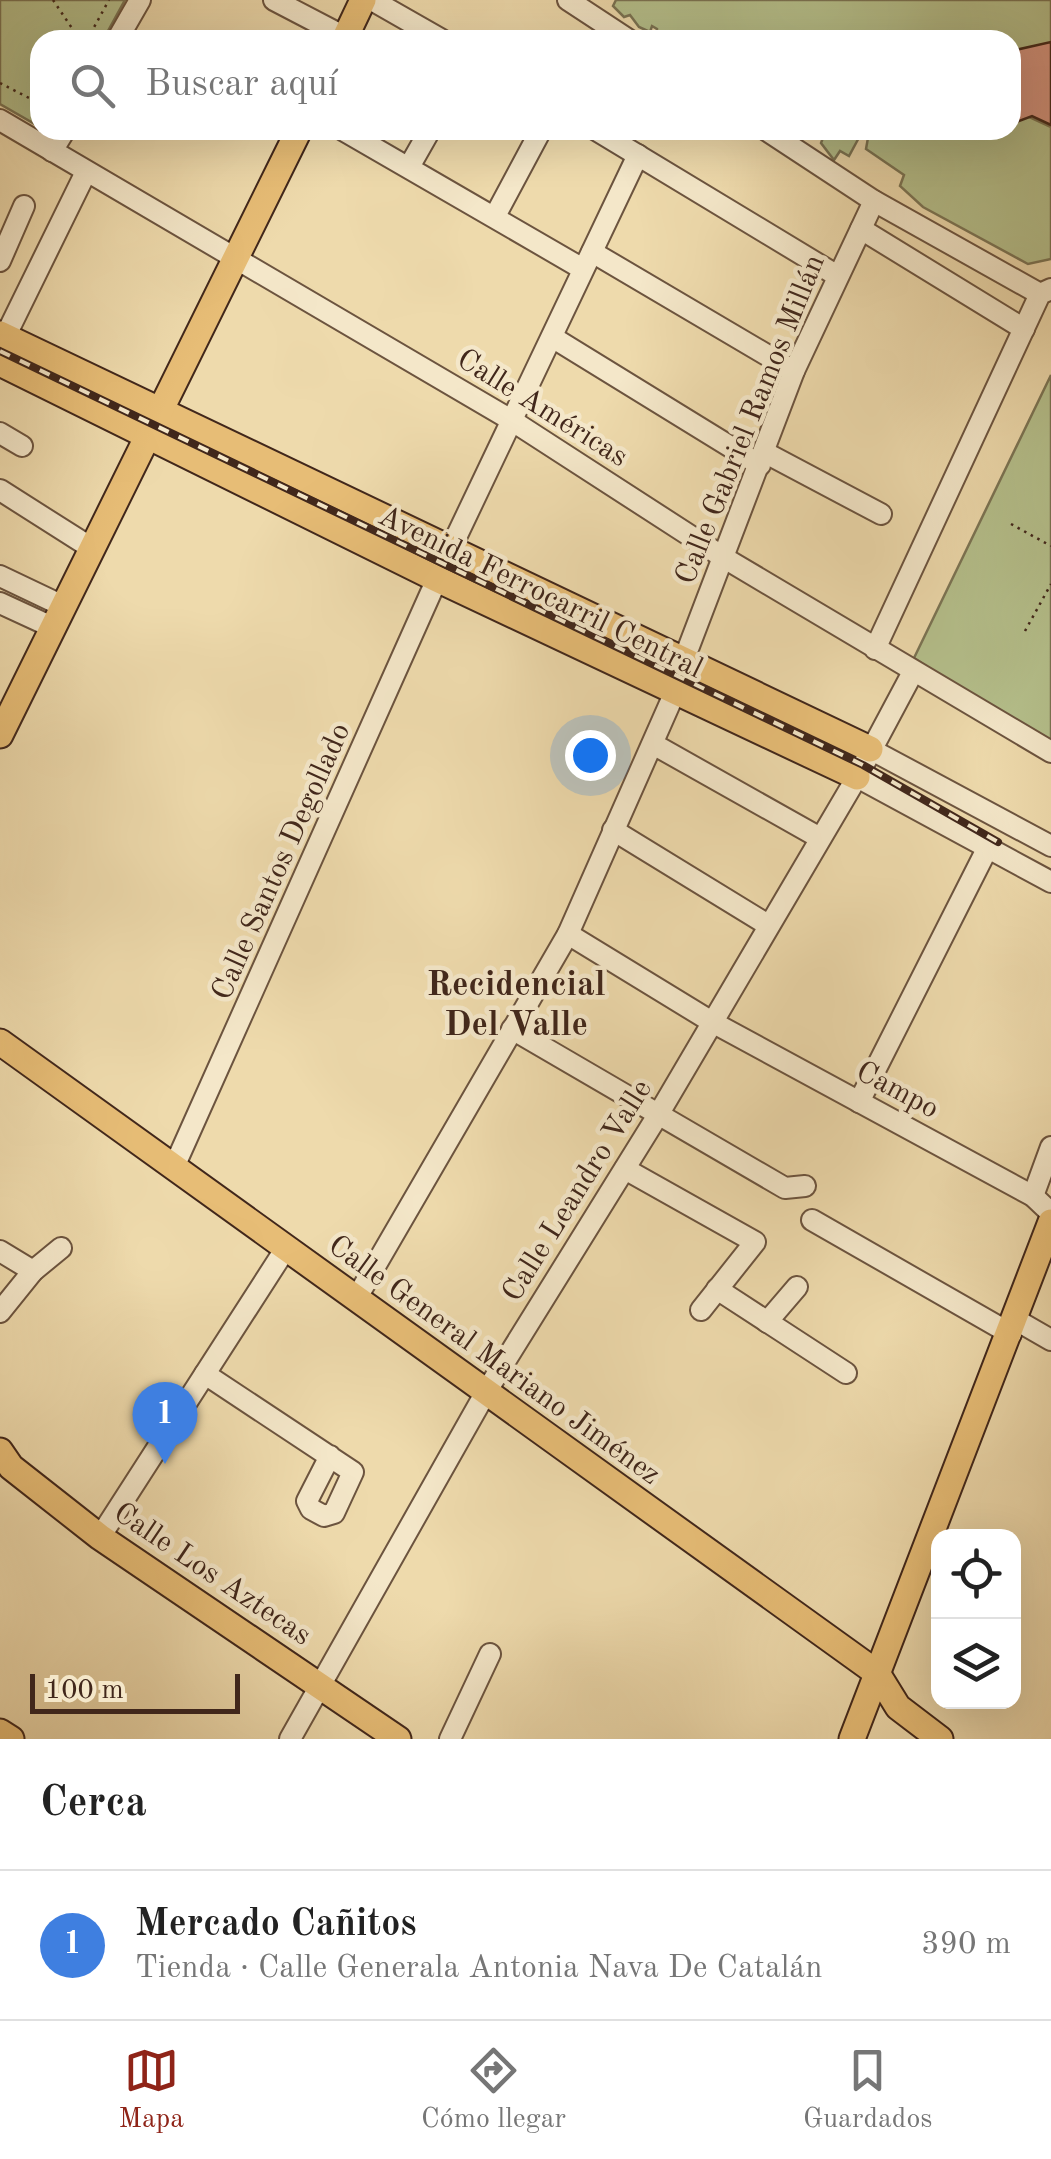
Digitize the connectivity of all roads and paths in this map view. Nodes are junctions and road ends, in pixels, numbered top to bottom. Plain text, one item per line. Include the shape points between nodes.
1 (53, 0) edge
2 (109, 0) edge
3 (140, 0) edge
4 (274, 0) edge
5 (363, 0) edge
6 (372, 0) edge
7 (568, 0) edge
8 (73, 30) edge
9 (92, 30) edge
10 (123, 30) edge
11 (329, 30) edge
12 (348, 30) edge
13 (424, 30) edge
14 (613, 30) edge
15 (0, 83) edge
16 (30, 98) edge
17 (0, 120) edge
18 (30, 138) edge
19 (34, 140) edge
20 (59, 140) edge
21 (294, 140) edge
22 (361, 140) edge
23 (424, 140) edge
24 (536, 140) edge
25 (613, 140) edge
26 (781, 140) edge
27 (52, 151) junction
28 (638, 155) junction
29 (409, 167) junction
30 (86, 172) junction
31 (874, 201) junction
32 (24, 206) dead end
33 (495, 216) junction
34 (861, 229) junction
35 (235, 256) junction
36 (587, 260) junction
37 (0, 261) edge
38 (836, 276) junction
39 (1045, 291) edge
40 (1024, 329) junction
41 (3, 336) edge
42 (552, 336) junction
43 (0, 363) edge
44 (794, 371) junction
45 (160, 407) junction
46 (511, 420) junction
47 (0, 432) edge
48 (147, 432) junction
49 (22, 446) dead end
50 (762, 458) junction
51 (0, 490) edge
52 (881, 514) dead end
53 (1011, 524) dead end
54 (1051, 546) edge
55 (93, 549) junction
56 (450, 550) junction
57 (726, 559) junction
58 (0, 576) edge
59 (437, 579) junction
60 (1051, 584) edge
61 (0, 602) edge
62 (57, 617) junction
63 (1024, 632) dead end
64 (875, 649) junction
65 (683, 662) junction
66 (913, 672) junction
67 (675, 692) junction
68 (0, 735) edge
69 (652, 744) junction
70 (870, 749) junction
71 (1051, 752) edge
72 (857, 777) junction
73 (613, 830) junction
74 (820, 838) junction
75 (1051, 846) edge
76 (987, 850) junction
77 (1051, 882) edge
78 (768, 925) junction
79 (568, 934) junction
80 (712, 1022) junction
81 (512, 1029) junction
82 (0, 1042) edge
83 (860, 1102) junction
84 (658, 1115) junction
85 (1051, 1147) edge
86 (174, 1166) junction
87 (625, 1169) junction
88 (804, 1186) dead end
89 (1034, 1196) junction
90 (1051, 1213) edge
91 (812, 1220) dead end
92 (1051, 1222) edge
93 (61, 1248) dead end
94 (286, 1248) junction
95 (0, 1252) edge
96 (33, 1272) junction
97 (797, 1287) dead end
98 (717, 1290) junction
99 (356, 1300) junction
100 (701, 1310) dead end
101 (0, 1312) edge
102 (767, 1322) junction
103 (1013, 1327) junction
104 (1051, 1340) edge
105 (846, 1373) dead end
106 (205, 1374) junction
107 (486, 1392) junction
108 (0, 1451) edge
109 (330, 1456) dead end
110 (100, 1537) junction
111 (490, 1654) dead end
112 (877, 1673) junction
113 (320, 1685) junction
114 (0, 1732) edge
115 (12, 1739) edge
116 (290, 1739) edge
117 (398, 1739) edge
118 (450, 1739) edge
119 (852, 1739) edge
120 (940, 1739) edge

1 - 8 path
2 - 9 path
3 - 10 street
4 - 11 street
5 - 12 main road
6 - 13 street
7 - 14 street
15 - 16 path
17 - 18 street, Calle Américas
19 - 27 street, Calle Américas
20 - 27 street
21 - 35 main road
22 - 29 street
23 - 29 street
24 - 33 street
25 - 28 street
26 - 31 street
27 - 30 street, Calle Américas
28 - 36 street
28 - 38 street
29 - 33 street
30 - 35 street, Calle Américas
30 - 41 street
31 - 34 street, Calle Gabriel Ramos Millán
31 - 39 street
32 - 37 street
33 - 36 street
34 - 38 street, Calle Gabriel Ramos Millán
34 - 40 street
35 - 45 main road
35 - 46 street, Calle Américas
36 - 42 street
36 - 44 street
38 - 44 street, Calle Gabriel Ramos Millán
39 - 40 street
40 - 64 street
41 - 45 main road, Avenida Ferrocarril Central
42 - 46 street
42 - 50 street
43 - 48 main road, Avenida Ferrocarril Central
44 - 50 street, Calle Gabriel Ramos Millán
45 - 48 main road
45 - 56 main road, Avenida Ferrocarril Central
46 - 56 street
46 - 57 street, Calle Américas
47 - 49 street
48 - 55 main road
48 - 59 main road, Avenida Ferrocarril Central
50 - 52 street
50 - 57 street, Calle Gabriel Ramos Millán
51 - 55 street
53 - 54 path
55 - 62 main road
56 - 65 main road, Avenida Ferrocarril Central
57 - 64 street, Calle Américas
57 - 65 street, Calle Gabriel Ramos Millán
58 - 62 street
59 - 67 main road, Avenida Ferrocarril Central
59 - 86 street, Calle Santos Degollado
60 - 63 path
61 - 62 street
62 - 68 main road
64 - 66 street, Calle Américas
65 - 70 main road, Avenida Ferrocarril Central
66 - 70 street, Calle Leandro Valle
66 - 71 street, Calle Américas
67 - 69 street
67 - 72 main road, Avenida Ferrocarril Central
69 - 73 street
69 - 74 street
70 - 72 street, Calle Leandro Valle
70 - 75 street, Avenida Ferrocarril Central
72 - 74 street, Calle Leandro Valle
72 - 76 street, Avenida Ferrocarril Central
73 - 78 street
73 - 79 street
74 - 78 street, Calle Leandro Valle
76 - 77 street, Avenida Ferrocarril Central
76 - 83 street
78 - 80 street, Calle Leandro Valle
79 - 80 street, Campo
79 - 81 street
80 - 83 street, Campo
80 - 84 street, Calle Leandro Valle
81 - 84 street
81 - 99 street
82 - 86 main road, Calle General Mariano Jiménez
83 - 89 street, Campo
84 - 87 street, Calle Leandro Valle
84 - 88 street via 786,1188
85 - 89 street
86 - 94 main road, Calle General Mariano Jiménez
87 - 98 street via 755,1242
87 - 107 street, Calle Leandro Valle
89 - 90 street, Campo
91 - 103 street
92 - 103 main road
93 - 96 street
94 - 99 main road, Calle General Mariano Jiménez
94 - 106 street
95 - 96 street
96 - 101 street
97 - 102 street
98 - 100 street
98 - 102 street
99 - 107 main road, Calle General Mariano Jiménez
102 - 105 street
103 - 104 street
103 - 112 main road
106 - 109 street
106 - 110 street
107 - 112 main road, Calle General Mariano Jiménez
107 - 113 street, Calle Leandro Valle
108 - 110 main road, Calle Los Aztecas
110 - 113 main road, Calle Los Aztecas
111 - 118 street
112 - 119 main road
112 - 120 main road, Calle General Mariano Jiménez via 898,1707
113 - 116 street, Calle Leandro Valle
113 - 117 main road, Calle Los Aztecas
114 - 115 main road

